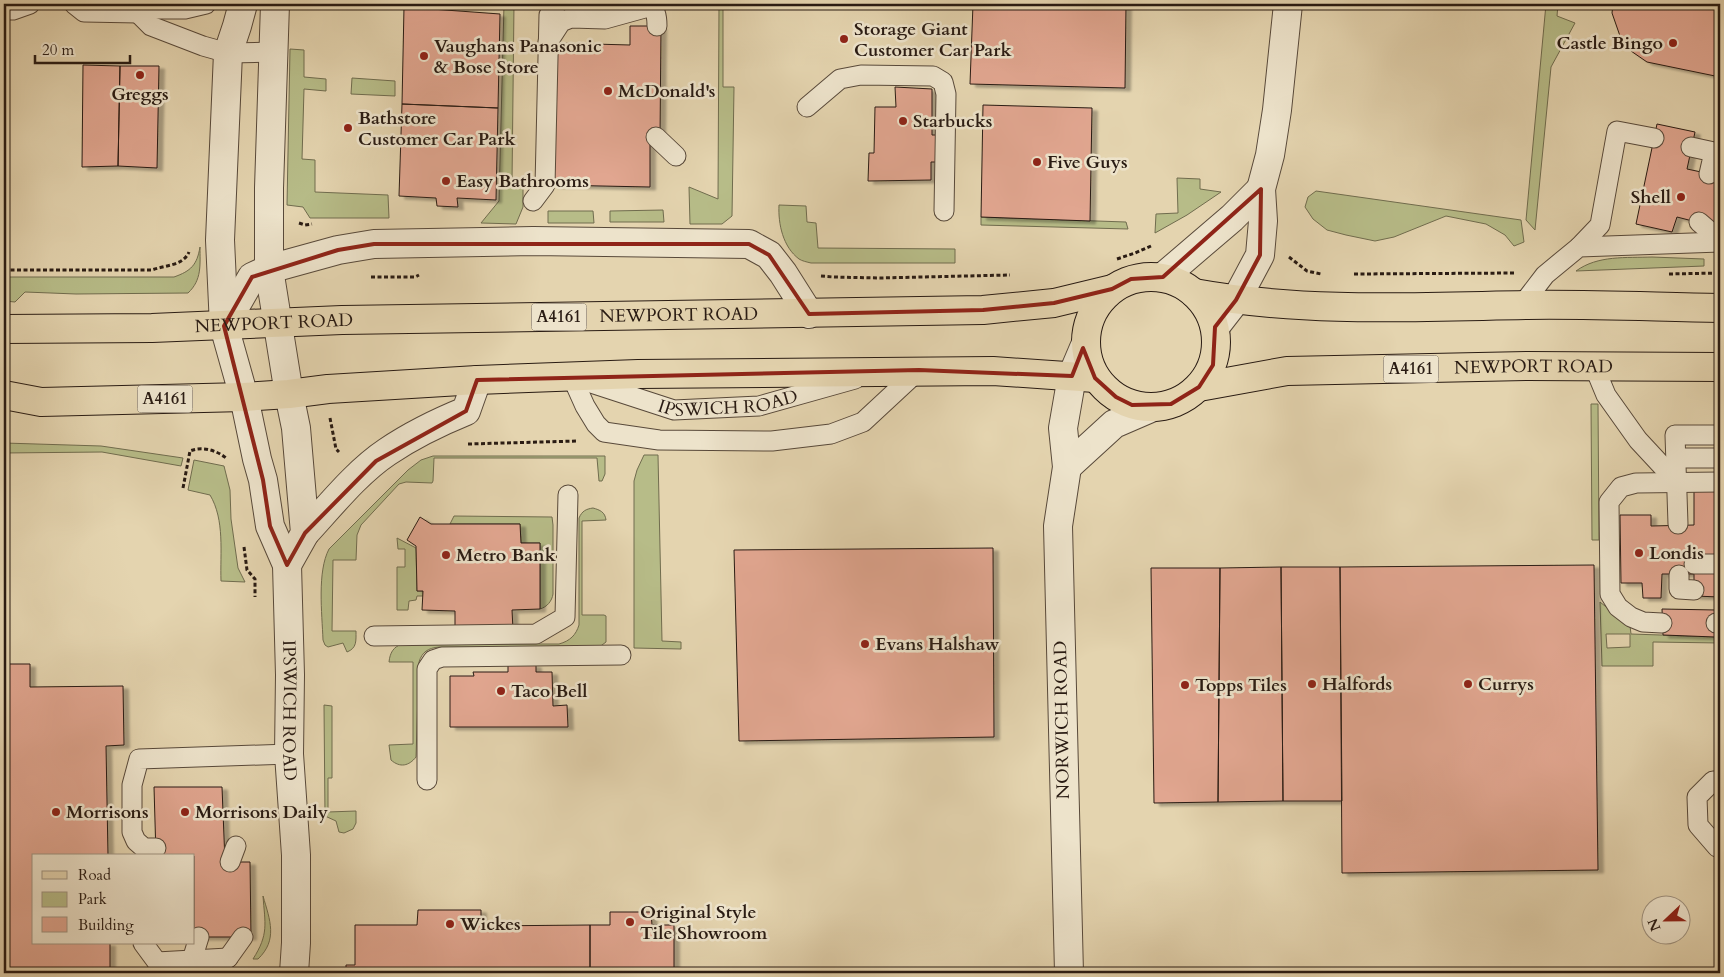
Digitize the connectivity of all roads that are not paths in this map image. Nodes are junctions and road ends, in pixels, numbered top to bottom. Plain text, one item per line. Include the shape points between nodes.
1 (30, 4) edge
2 (206, 4) edge
3 (243, 4) edge
4 (275, 4) edge
5 (557, 4) edge
6 (1288, 4) edge
7 (649, 5) edge
8 (79, 8) edge
9 (4, 10) edge
10 (138, 13) junction
11 (657, 26) dead end
12 (548, 43) junction
13 (273, 52) junction
14 (228, 53) junction
15 (807, 108) dead end
16 (656, 137) dead end
17 (1654, 138) dead end
18 (1691, 147) dead end
19 (676, 156) dead end
20 (1709, 174) dead end
21 (1261, 189) junction
22 (533, 201) dead end
23 (944, 211) dead end
24 (1699, 222) dead end
25 (1720, 241) edge
26 (1579, 247) junction
27 (270, 269) junction
28 (1163, 277) junction
29 (1112, 289) junction
30 (1194, 292) junction
31 (1236, 300) junction
32 (1522, 305) junction
33 (1720, 308) edge
34 (809, 314) junction
35 (278, 323) junction
36 (224, 326) junction
37 (1215, 327) junction
38 (4, 329) edge
39 (1594, 366) junction
40 (1720, 367) edge
41 (919, 370) junction
42 (885, 371) junction
43 (572, 376) junction
44 (1084, 377) junction
45 (476, 380) junction
46 (1200, 387) junction
47 (289, 394) junction
48 (4, 395) edge
49 (244, 397) junction
50 (41, 402) junction
51 (1150, 408) junction
52 (4, 412) edge
53 (1720, 435) edge
54 (1676, 458) junction
55 (1720, 458) edge
56 (1067, 467) junction
57 (1677, 482) junction
58 (1720, 482) edge
59 (568, 495) dead end
60 (1678, 524) dead end
61 (305, 533) junction
62 (1694, 564) dead end
63 (1720, 564) edge
64 (287, 565) junction
65 (1662, 623) dead end
66 (374, 636) dead end
67 (622, 656) dead end
68 (289, 754) junction
69 (427, 780) dead end
70 (1720, 781) edge
71 (1720, 847) edge
72 (147, 852) edge
73 (237, 937) dead end
74 (144, 944) edge
75 (152, 944) edge
76 (192, 953) edge
77 (157, 962) junction
78 (294, 973) edge
79 (1069, 973) edge

1 - 9 lane
2 - 10 lane
3 - 14 street, IPSWICH ROAD
4 - 13 street
5 - 12 lane via 550,15
6 - 21 street via 1277,110
7 - 11 lane via 657,16
7 - 12 lane via 605,19 571,18 561,22
8 - 10 lane
10 - 14 lane via 151,26
12 - 22 lane via 545,185
13 - 14 lane
13 - 27 street
14 - 36 street, IPSWICH ROAD via 220,240
15 - 23 lane via 840,79 861,74 932,76 943,82 946,94
16 - 19 lane
17 - 26 lane via 1617,131 1600,225
18 - 20 lane via 1714,152
21 - 28 street
21 - 31 street via 1260,255
24 - 25 lane
25 - 26 lane
26 - 32 lane via 1545,275
27 - 34 street via 338,250 374,244 533,241 749,244 769,255
27 - 35 street
27 - 36 street via 252,277
28 - 29 main road, A4161 via 1131,279
28 - 30 main road, A4161
29 - 34 main road, NEWPORT ROAD / A4161 via 1054,303 983,310
29 - 44 main road, A4161 via 1092,312 1087,327
30 - 31 main road, A4161
30 - 37 main road, A4161 via 1208,308
31 - 32 main road, A4161 via 1326,307
31 - 37 street
32 - 33 main road, A4161
34 - 35 main road, NEWPORT ROAD / A4161
35 - 36 main road, NEWPORT ROAD / A4161
35 - 47 street
36 - 38 main road, NEWPORT ROAD / A4161
36 - 49 street, IPSWICH ROAD
37 - 46 main road, A4161 via 1213,364
39 - 40 main road, NEWPORT ROAD / A4161
39 - 46 main road, NEWPORT ROAD / A4161 via 1287,371
39 - 57 lane via 1606,395 1638,440
41 - 42 main road, A4161
41 - 43 lane via 863,422 831,434 772,441 659,440 604,432 585,406
41 - 44 main road, A4161
42 - 43 main road, A4161
42 - 43 lane, IPSWICH ROAD via 759,406 674,410
43 - 45 main road, A4161
44 - 51 main road, A4161 via 1132,405
44 - 56 street, NORWICH ROAD via 1063,428
45 - 47 main road, A4161
45 - 61 street via 466,410 387,452 358,476
46 - 51 main road, A4161 via 1171,404
47 - 49 main road, A4161
47 - 61 street via 300,456
48 - 50 main road, A4161
49 - 50 main road, A4161
49 - 64 street, IPSWICH ROAD via 270,526
50 - 52 main road
51 - 56 street via 1114,424
53 - 54 lane via 1675,435
54 - 55 lane
54 - 57 lane
56 - 79 street, NORWICH ROAD via 1058,526
57 - 58 lane
57 - 60 lane
57 - 65 lane via 1636,483 1621,487 1609,502 1610,594 1618,607 1632,617 1643,622
59 - 66 lane via 565,617 536,634
61 - 64 street
62 - 63 lane
64 - 68 street, IPSWICH ROAD
67 - 69 lane via 442,657 432,660 427,678
68 - 72 lane via 139,759 132,785 132,832
68 - 78 street, IPSWICH ROAD via 296,856
70 - 71 lane via 1714,781 1697,797 1698,825
73 - 76 lane via 228,958
74 - 77 lane
75 - 77 lane
76 - 77 lane

